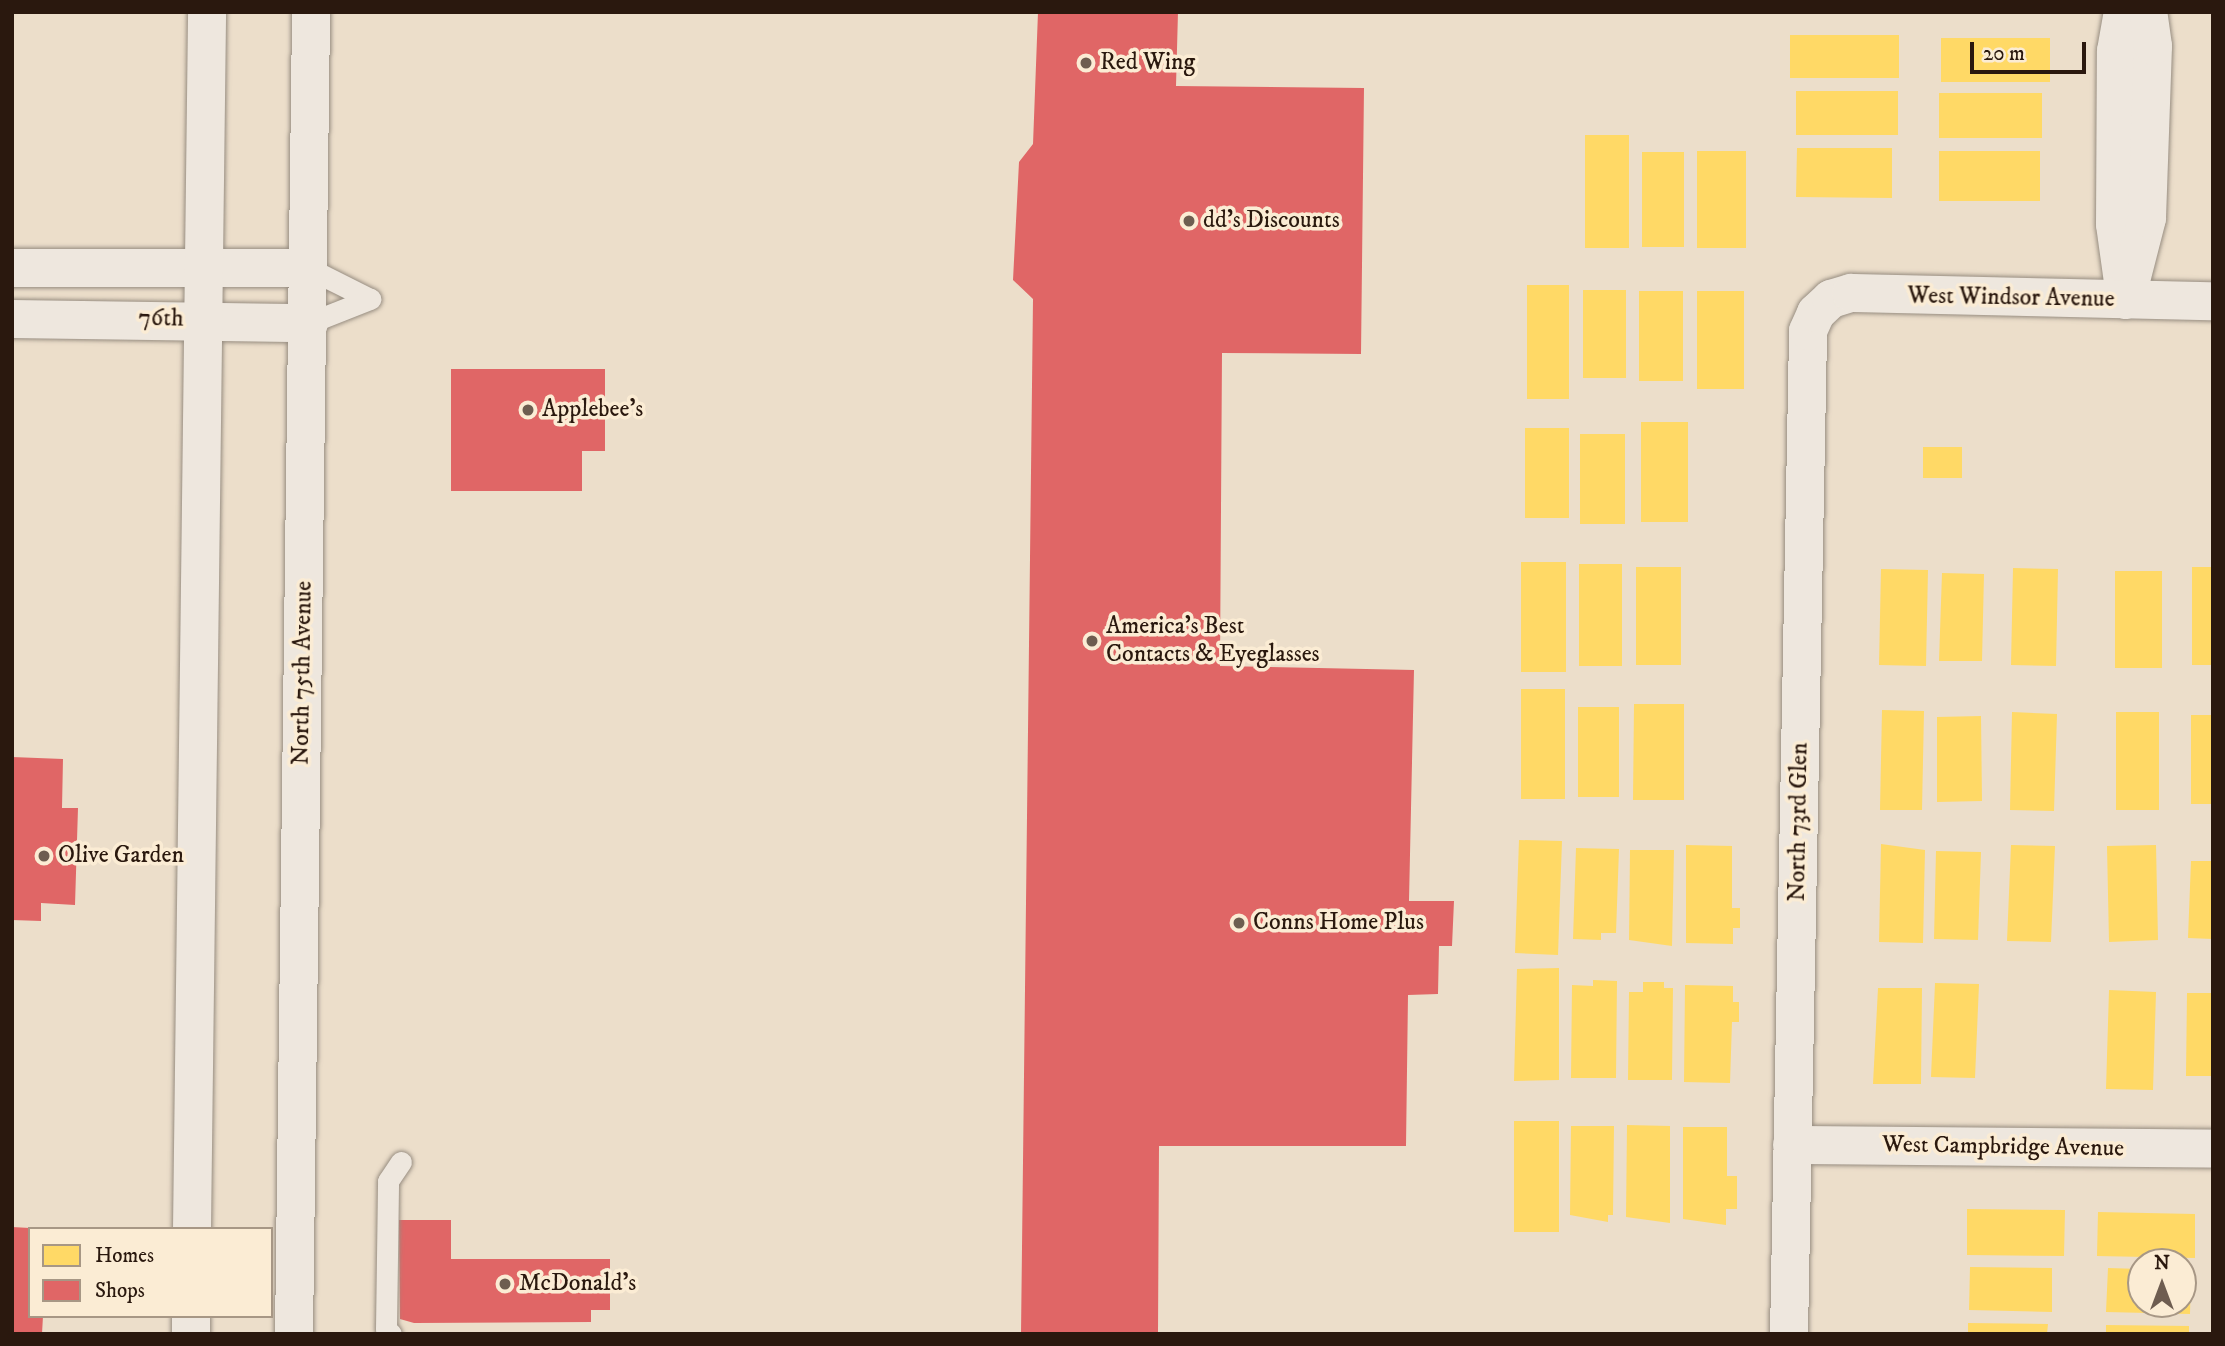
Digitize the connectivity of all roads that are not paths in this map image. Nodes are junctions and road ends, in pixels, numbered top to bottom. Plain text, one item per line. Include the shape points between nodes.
1 (207, 12) edge
2 (312, 12) edge
3 (2123, 12) edge
4 (2148, 12) edge
5 (2133, 130) junction
6 (203, 267) junction
7 (12, 268) edge
8 (308, 268) junction
9 (2126, 300) junction
10 (2213, 301) edge
11 (1816, 313) joint
12 (12, 318) edge
13 (204, 320) junction
14 (309, 323) junction
15 (1792, 1145) junction
16 (2213, 1149) edge
17 (401, 1162) dead end
18 (192, 1227) edge
19 (1789, 1317) edge
20 (294, 1334) edge
21 (391, 1334) edge

1 - 6 street
2 - 8 street, North 75th Avenue
3 - 5 street via 2116,51
4 - 5 street via 2153,46
5 - 9 street via 2147,218
6 - 7 street
6 - 8 street
6 - 13 street
8 - 14 street, North 75th Avenue
8 - 14 lane via 370,299
9 - 10 street, West Windsor Avenue
9 - 11 street, West Windsor Avenue via 1851,293 1831,299
11 - 15 street, North 73rd Glen via 1805,352
12 - 13 street, 76th
13 - 14 street, 76th
13 - 18 street
14 - 20 street, North 75th Avenue
15 - 16 street, West Campbridge Avenue
15 - 19 street, North 73rd Glen
17 - 21 lane via 388,1181 387,1329

